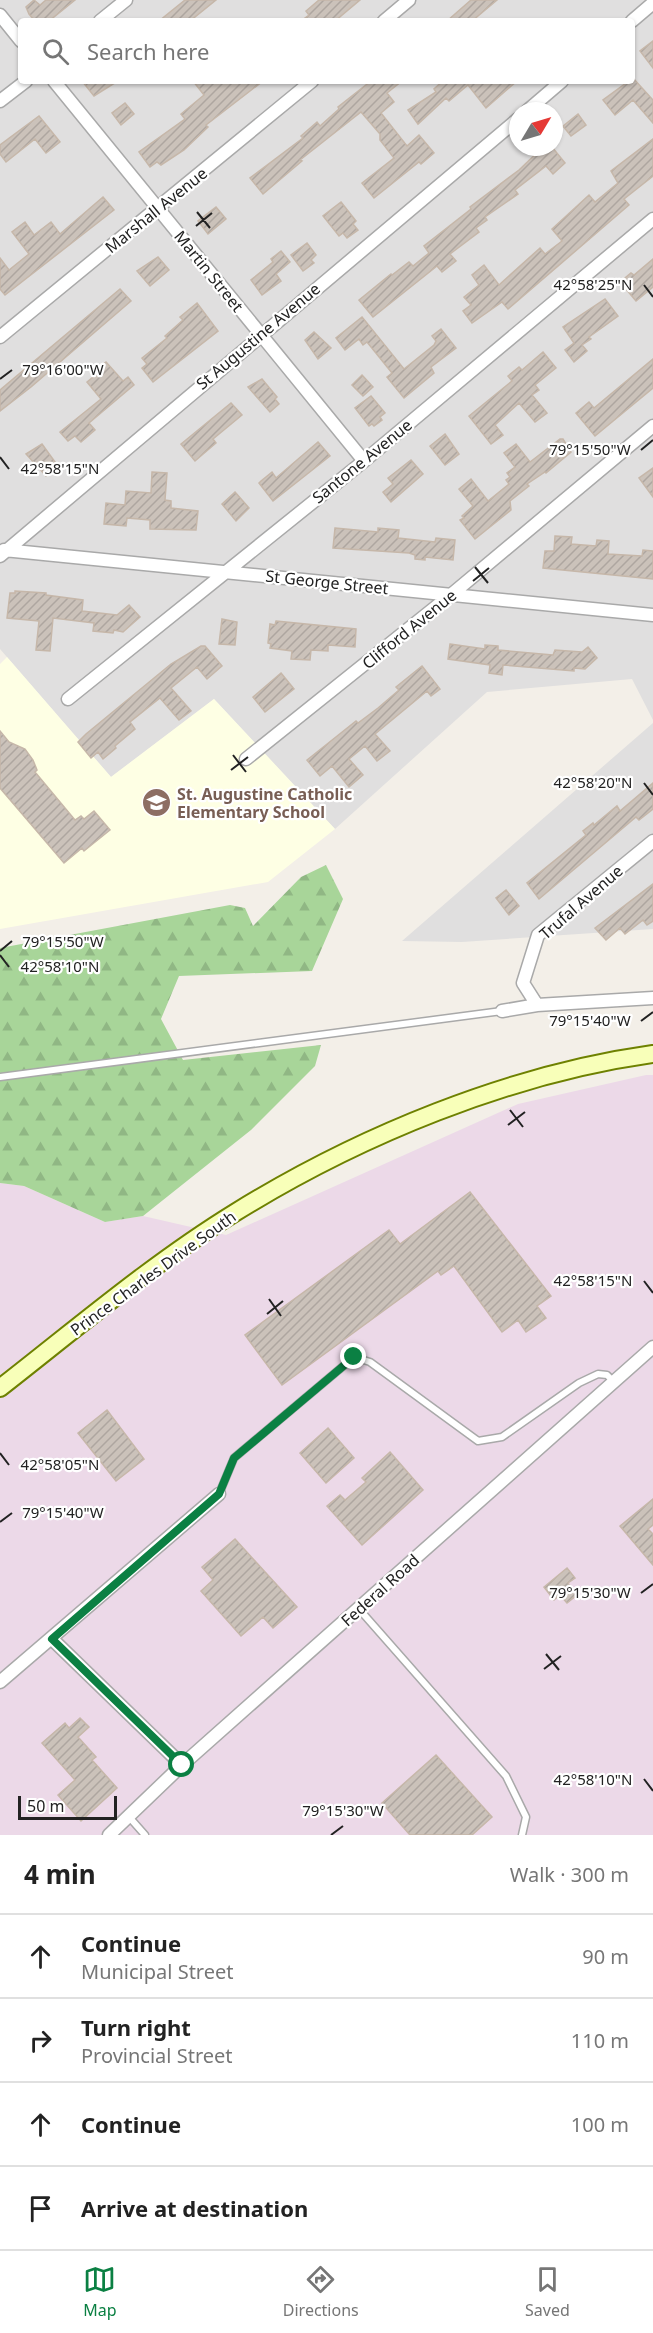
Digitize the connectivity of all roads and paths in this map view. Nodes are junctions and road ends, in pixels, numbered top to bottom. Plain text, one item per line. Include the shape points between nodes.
1 (126, 0) edge
2 (409, 0) edge
3 (653, 3) edge
4 (0, 15) edge
5 (104, 18) edge
6 (388, 18) edge
7 (635, 18) edge
8 (18, 37) edge
9 (22, 84) edge
10 (56, 84) edge
11 (308, 84) edge
12 (558, 84) edge
13 (0, 101) edge
14 (538, 102) edge
15 (509, 126) edge
16 (158, 209) junction
17 (653, 219) edge
18 (260, 333) junction
19 (0, 337) edge
20 (653, 426) edge
21 (364, 461) junction
22 (2, 552) edge
23 (224, 571) junction
24 (452, 594) junction
25 (653, 615) edge
26 (68, 699) dead end
27 (246, 759) dead end
28 (653, 841) edge
29 (653, 998) edge
30 (537, 1005) junction
31 (502, 1011) joint
32 (653, 1054) edge
33 (0, 1077) edge
34 (653, 1347) edge
35 (614, 1382) junction
36 (0, 1388) edge
37 (219, 1494) joint
38 (359, 1609) junction
39 (52, 1639) junction
40 (0, 1682) edge
41 (182, 1765) junction
42 (130, 1818) junction
43 (109, 1835) edge
44 (145, 1835) edge
45 (522, 1835) edge

1 - 5 street
2 - 6 street
3 - 7 street
4 - 8 street
9 - 13 street
10 - 16 street, Martin Street
11 - 16 street, Marshall Avenue
12 - 14 street
15 - 18 street, St Augustine Avenue
16 - 18 street, Martin Street
16 - 19 street, Marshall Avenue
17 - 21 street, Santone Avenue
18 - 21 street, Martin Street
18 - 22 street, St Augustine Avenue
20 - 24 street, Clifford Avenue
21 - 23 street, Santone Avenue
22 - 23 street, St George Street
23 - 24 street, St George Street
23 - 26 street, Santone Avenue
24 - 25 street, St George Street
24 - 27 street, Clifford Avenue
28 - 30 street, Trufal Avenue via 538,935 523,983
29 - 30 street
30 - 31 street
31 - 33 lane
32 - 36 main road, Prince Charles Drive South via 548,1076 456,1106 299,1176 193,1240
34 - 35 street, Federal Road
35 - 37 lane via 607,1375 598,1374 501,1437 478,1441 370,1362 354,1357 234,1458
35 - 38 street, Federal Road
37 - 39 street
38 - 41 street, Federal Road
38 - 45 lane via 506,1776 526,1817
39 - 40 street
39 - 41 street
41 - 42 street, Federal Road
42 - 43 street, Federal Road
42 - 44 lane

